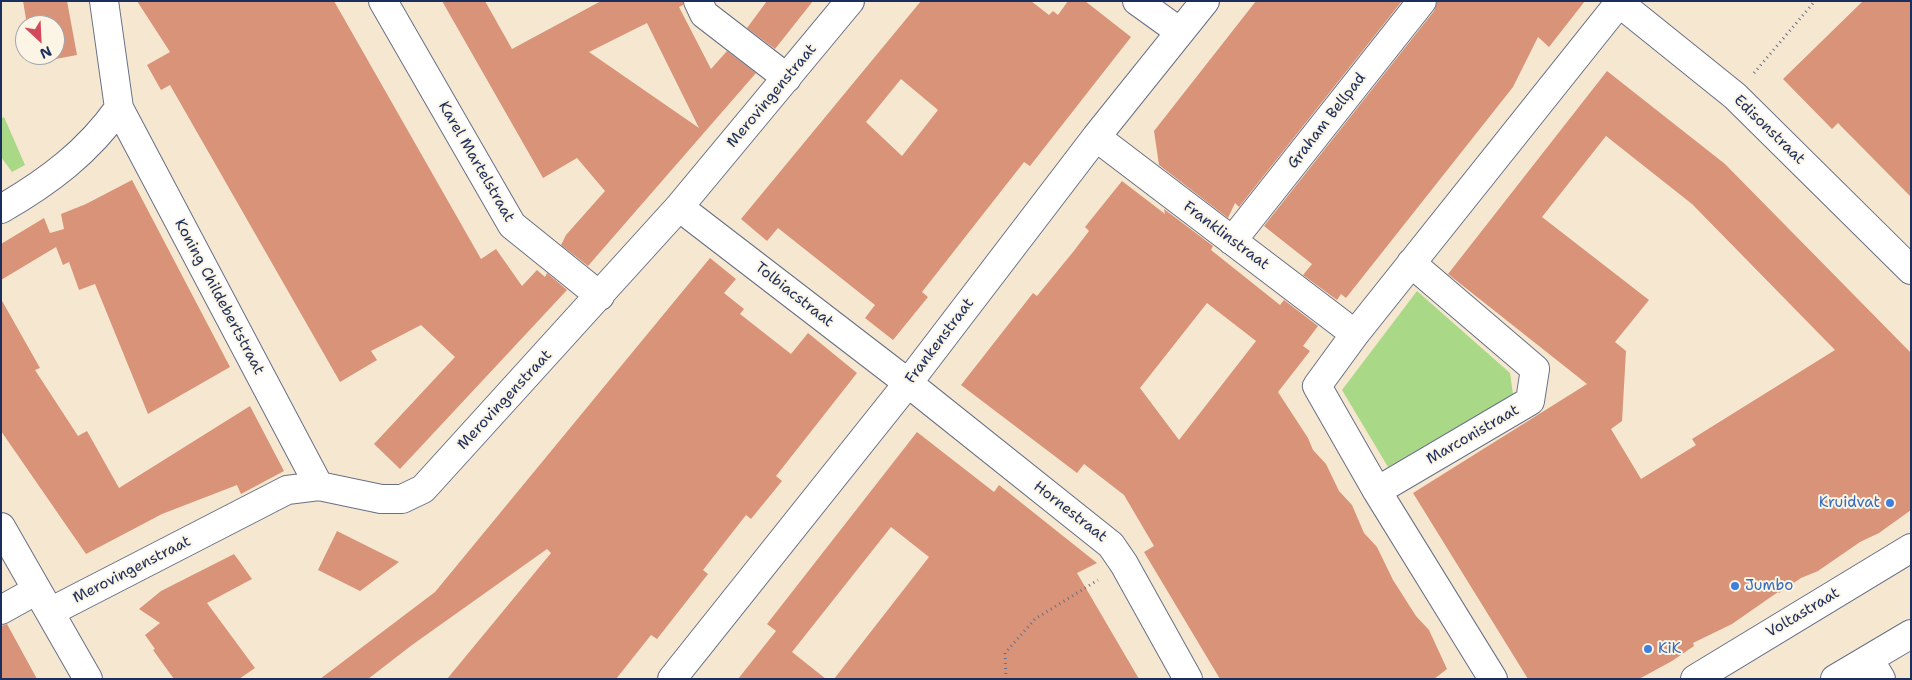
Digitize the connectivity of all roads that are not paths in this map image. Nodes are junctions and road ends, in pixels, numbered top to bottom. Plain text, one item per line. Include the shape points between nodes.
1 (104, 1) edge
2 (383, 1) edge
3 (698, 1) edge
4 (850, 1) edge
5 (1137, 1) edge
6 (1205, 1) edge
7 (1422, 1) edge
8 (1618, 2) edge
9 (1180, 32) junction
10 (787, 78) junction
11 (119, 108) junction
12 (1096, 137) junction
13 (679, 207) junction
14 (1, 209) edge
15 (1232, 241) junction
16 (1412, 263) junction
17 (1911, 270) edge
18 (600, 296) junction
19 (1355, 334) junction
20 (908, 383) junction
21 (319, 486) junction
22 (1377, 491) junction
23 (1, 527) edge
24 (1911, 548) edge
25 (44, 601) junction
26 (1, 610) edge
27 (1911, 634) edge
28 (1875, 669) edge
29 (88, 679) edge
30 (672, 679) edge
31 (1188, 679) edge
32 (1493, 679) edge
33 (1695, 679) edge
34 (1836, 679) edge

1 - 11 street, Koning Childebertstraat
2 - 18 street, Karel Martelstraat via 512,225
3 - 10 street via 704,14
4 - 10 street, Merovingenstraat
5 - 9 street
6 - 9 street, Frankenstraat
7 - 15 street, Graham Bellpad
8 - 16 street
8 - 17 street, Edisonstraat via 1735,96
9 - 12 street, Frankenstraat
10 - 13 street, Merovingenstraat
11 - 14 street via 103,131 78,155 44,183
11 - 21 street, Koning Childebertstraat
12 - 15 street, Franklinstraat
12 - 20 street, Frankenstraat
13 - 18 street, Merovingenstraat
13 - 20 street, Tolbiacstraat
15 - 19 street, Franklinstraat
16 - 19 street
16 - 22 street, Marconistraat via 1535,369 1530,402
18 - 21 street, Merovingenstraat via 423,489 402,499 381,499
19 - 22 street via 1318,386
20 - 30 street, Frankenstraat
20 - 31 street, Hornestraat via 1112,545
21 - 25 street, Merovingenstraat via 287,490
22 - 32 street
23 - 25 street
24 - 33 street, Voltastraat
25 - 26 street, Merovingenstraat
25 - 29 street
27 - 28 street
28 - 34 street

